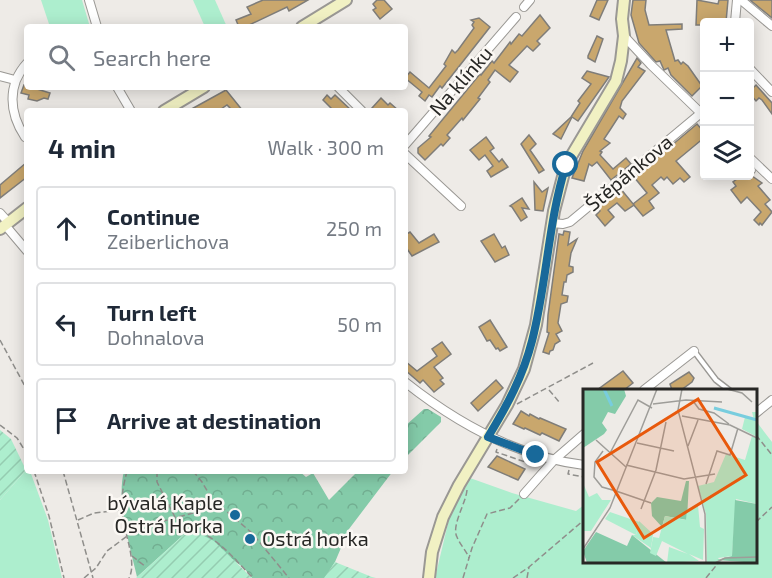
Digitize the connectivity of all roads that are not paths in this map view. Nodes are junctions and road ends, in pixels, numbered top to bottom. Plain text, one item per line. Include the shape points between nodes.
1 (99, 0) edge
2 (346, 0) edge
3 (530, 0) edge
4 (624, 0) edge
5 (739, 0) edge
6 (89, 2) edge
7 (524, 7) dead end
8 (516, 17) dead end
9 (735, 18) edge
10 (96, 24) edge
11 (307, 24) edge
12 (772, 26) edge
13 (624, 36) junction
14 (24, 67) edge
15 (753, 72) edge
16 (0, 76) edge
17 (15, 80) junction
18 (119, 90) edge
19 (199, 90) edge
20 (341, 90) edge
21 (772, 92) edge
22 (129, 108) edge
23 (169, 108) edge
24 (359, 108) edge
25 (700, 111) edge
26 (700, 116) edge
27 (24, 135) edge
28 (408, 142) edge
29 (408, 157) edge
30 (754, 162) edge
31 (772, 179) edge
32 (461, 206) dead end
33 (24, 210) edge
34 (0, 213) edge
35 (552, 223) junction
36 (4, 225) edge
37 (24, 248) edge
38 (694, 351) joint
39 (408, 384) edge
40 (645, 389) edge
41 (728, 389) edge
42 (772, 400) edge
43 (757, 412) edge
44 (583, 436) edge
45 (488, 437) junction
46 (554, 460) junction
47 (583, 465) edge
48 (524, 494) road end
49 (429, 578) edge

1 - 6 street
2 - 11 street
3 - 7 street
4 - 13 street
5 - 9 street
5 - 12 street
6 - 10 street
8 - 28 street, Na klínku
13 - 25 street
13 - 35 street via 616,81 566,165
14 - 17 street
15 - 21 street
16 - 17 street
17 - 27 street via 12,108
18 - 22 street
19 - 23 street
20 - 24 street
26 - 35 street, Štěpánkova via 570,222
29 - 32 street
30 - 31 street
33 - 36 street
34 - 36 street
35 - 45 street via 539,310 527,358
36 - 37 street
38 - 40 street
38 - 41 lane
39 - 45 street
42 - 43 street
44 - 46 street
45 - 46 street
45 - 49 street via 443,516
46 - 47 street
46 - 48 street

